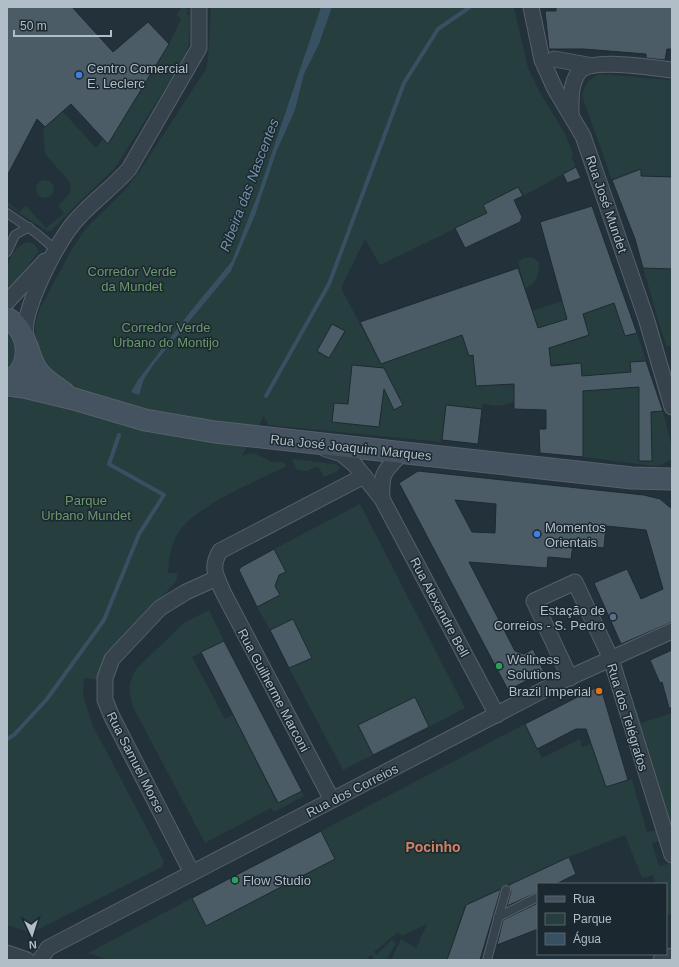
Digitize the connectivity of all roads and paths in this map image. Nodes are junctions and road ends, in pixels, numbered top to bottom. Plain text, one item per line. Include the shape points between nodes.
1 (200, 7) edge
2 (531, 7) edge
3 (554, 59) dead end
4 (588, 65) junction
5 (672, 70) edge
6 (571, 114) junction
7 (7, 213) edge
8 (15, 218) junction
9 (7, 222) edge
10 (29, 227) junction
11 (56, 250) junction
12 (7, 252) edge
13 (7, 302) edge
14 (7, 318) edge
15 (26, 342) junction
16 (7, 384) edge
17 (74, 399) junction
18 (672, 407) edge
19 (309, 443) junction
20 (402, 453) junction
21 (672, 471) edge
22 (364, 476) junction
23 (632, 478) junction
24 (672, 479) edge
25 (672, 494) edge
26 (382, 499) junction
27 (217, 578) junction
28 (672, 632) edge
29 (611, 659) junction
30 (570, 678) junction
31 (497, 715) junction
32 (332, 800) junction
33 (672, 855) edge
34 (192, 873) junction
35 (506, 890) dead end
36 (537, 898) edge
37 (498, 917) junction
38 (7, 953) edge
39 (672, 956) edge
40 (26, 960) edge
41 (40, 960) edge
42 (487, 960) edge
43 (661, 960) edge

1 - 11 street via 199,48 129,169 80,215
2 - 6 street, Rua José Mundet via 542,60 555,89
3 - 4 street
4 - 5 street
4 - 6 street via 579,72 572,85
6 - 18 street, Rua José Mundet via 583,136 607,201 658,355
7 - 8 lane
8 - 9 lane
8 - 10 lane
10 - 11 lane
10 - 12 lane via 15,235
11 - 13 street
11 - 15 street via 26,321
14 - 15 main road, Rua José Joaquim Marques via 20,330
15 - 16 main road via 24,364
15 - 17 main road, Rua José Joaquim Marques via 36,372
16 - 17 main road, Rua José Joaquim Marques
17 - 19 main road, Rua José Joaquim Marques via 145,420 215,432
19 - 20 main road, Rua José Joaquim Marques
19 - 22 street, Rua Alexandre Bell via 342,454
20 - 23 main road, Rua José Joaquim Marques
20 - 26 street, Rua Alexandre Bell via 387,468 381,479
21 - 23 street via 656,476
22 - 26 street, Rua Alexandre Bell
22 - 27 street via 220,551 214,561
23 - 24 main road, Rua José Joaquim Marques
23 - 25 main road, Rua José Joaquim Marques via 661,487
26 - 31 street, Rua Alexandre Bell
27 - 32 street, Rua Guilherme Marconi
27 - 34 street, Rua Samuel Morse via 186,592 160,608 112,659 105,678 106,700 112,716
28 - 29 street, Rua dos Correios
29 - 30 street, Rua dos Correios
29 - 30 street, Rua dos Telégrafos via 575,582 534,600
29 - 33 street, Rua dos Telégrafos
30 - 31 street, Rua dos Correios
31 - 32 street, Rua dos Correios
32 - 34 street, Rua dos Correios
34 - 41 street, Rua dos Correios via 48,948
35 - 37 lane
36 - 37 lane
37 - 42 lane
38 - 40 street
39 - 43 street

